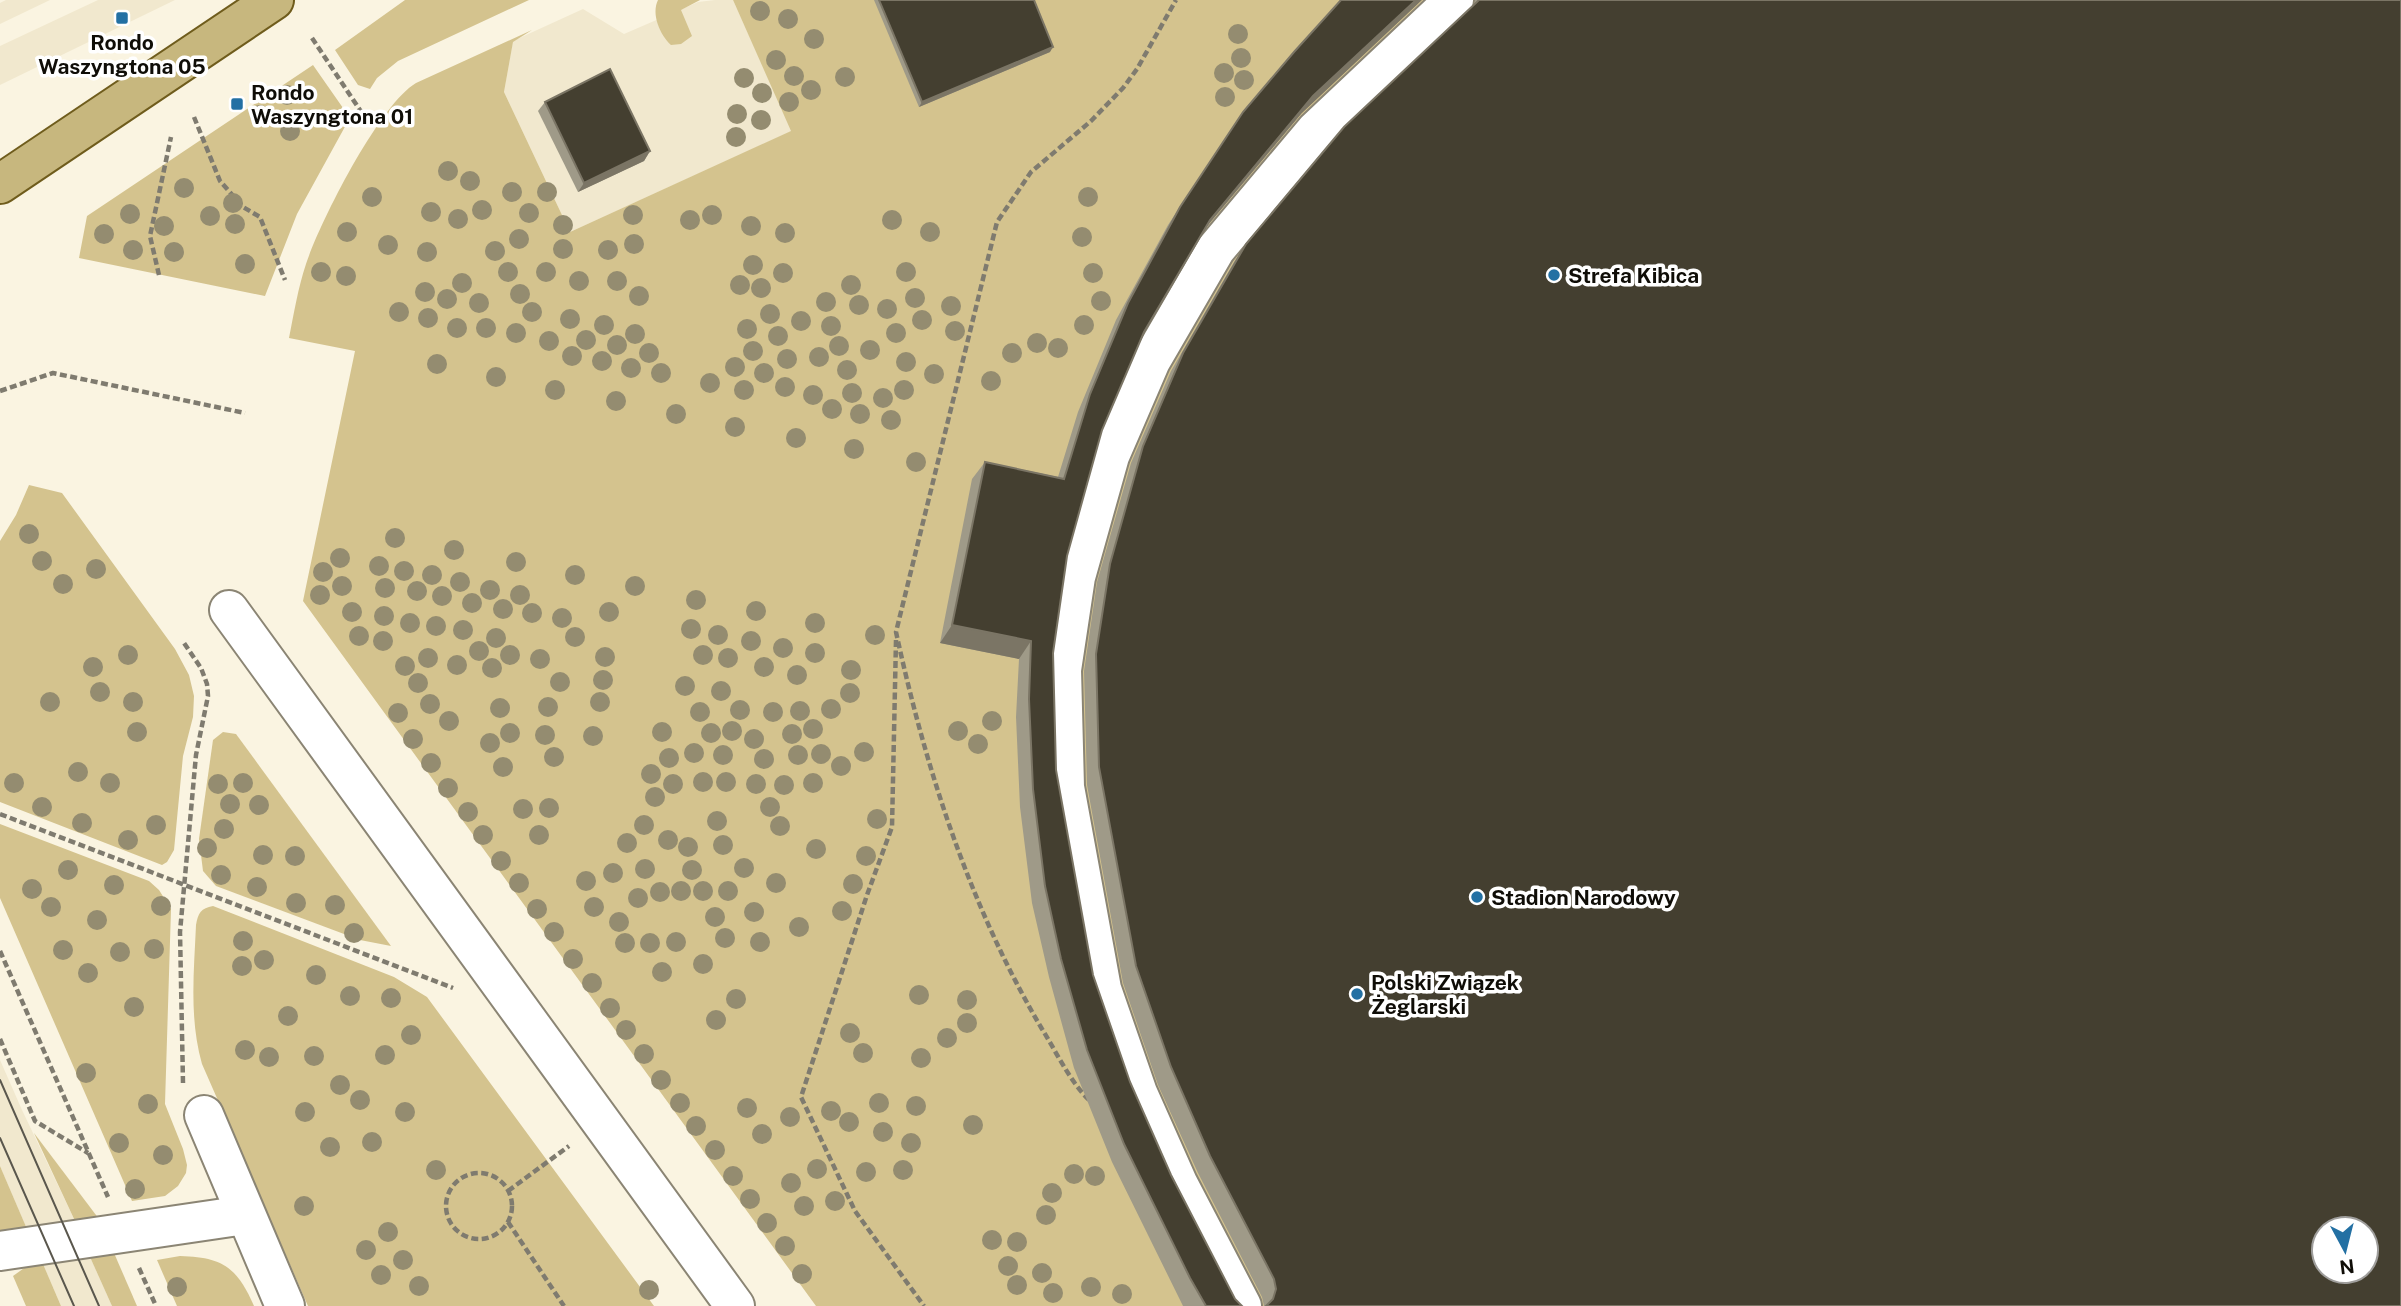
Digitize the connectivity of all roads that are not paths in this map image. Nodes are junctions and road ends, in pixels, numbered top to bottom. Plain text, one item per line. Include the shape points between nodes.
1 (274, 0) edge
2 (1454, 0) edge
3 (0, 184) edge
4 (229, 610) dead end
5 (204, 1115) dead end
6 (245, 1215) junction
7 (0, 1251) edge
8 (285, 1306) edge
9 (736, 1306) edge
10 (1242, 1306) edge

1 - 3 main road
2 - 10 street via 1316,130 1216,250 1151,361 1119,435 1076,577 1062,670 1065,787 1102,989 1138,1093 1178,1183
4 - 9 street
5 - 6 street
6 - 7 street
6 - 8 street

